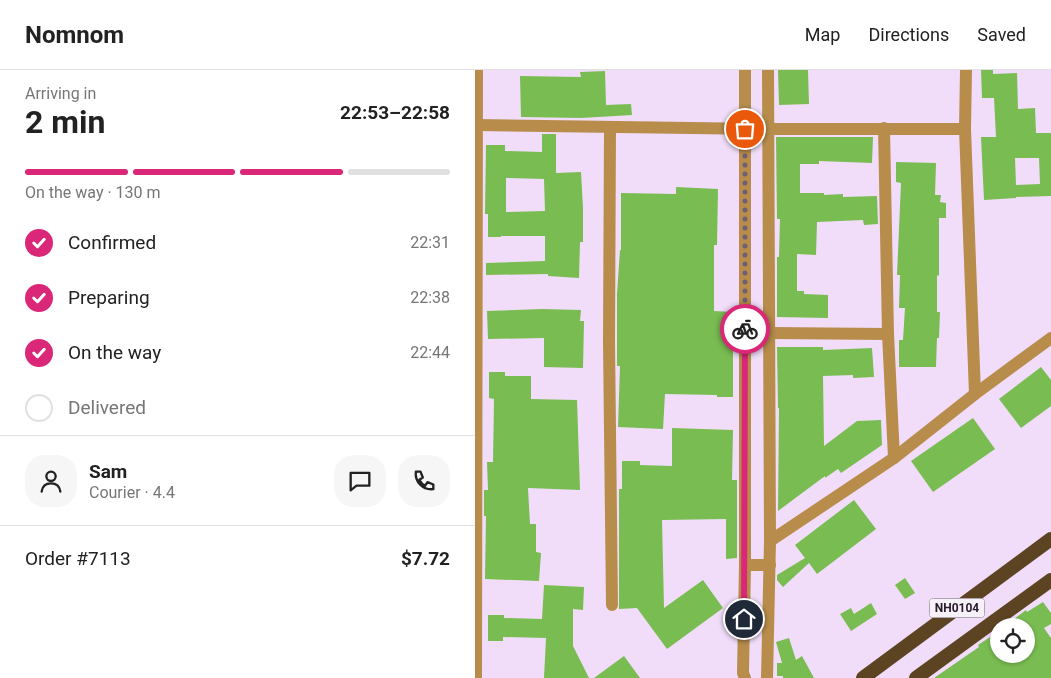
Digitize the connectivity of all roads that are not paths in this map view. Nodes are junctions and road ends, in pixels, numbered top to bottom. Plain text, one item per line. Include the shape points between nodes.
1 (477, 70) edge
2 (745, 70) edge
3 (768, 70) edge
4 (966, 70) edge
5 (477, 125) junction
6 (609, 127) junction
7 (884, 128) junction
8 (745, 129) junction
9 (770, 129) junction
10 (965, 129) junction
11 (770, 333) junction
12 (888, 334) junction
13 (1051, 338) edge
14 (975, 394) junction
15 (895, 458) junction
16 (475, 533) edge
17 (1051, 539) edge
18 (770, 541) junction
19 (745, 565) junction
20 (770, 565) junction
21 (1051, 580) edge
22 (612, 605) dead end
23 (476, 678) edge
24 (745, 678) edge
25 (767, 678) edge
26 (863, 678) edge
27 (916, 678) edge

1 - 5 street
2 - 8 street
3 - 9 street
4 - 10 street
5 - 6 street
5 - 16 street
6 - 8 street
6 - 22 street
7 - 9 street
7 - 10 street
7 - 12 street
8 - 9 street
8 - 19 street
9 - 11 street
10 - 14 street
11 - 12 street
11 - 18 street
12 - 15 street
13 - 14 street
14 - 15 street
15 - 18 street
16 - 23 street
17 - 26 highway, NH0104
18 - 20 street
19 - 20 street
19 - 24 street
20 - 25 street
21 - 27 highway, NH0104

